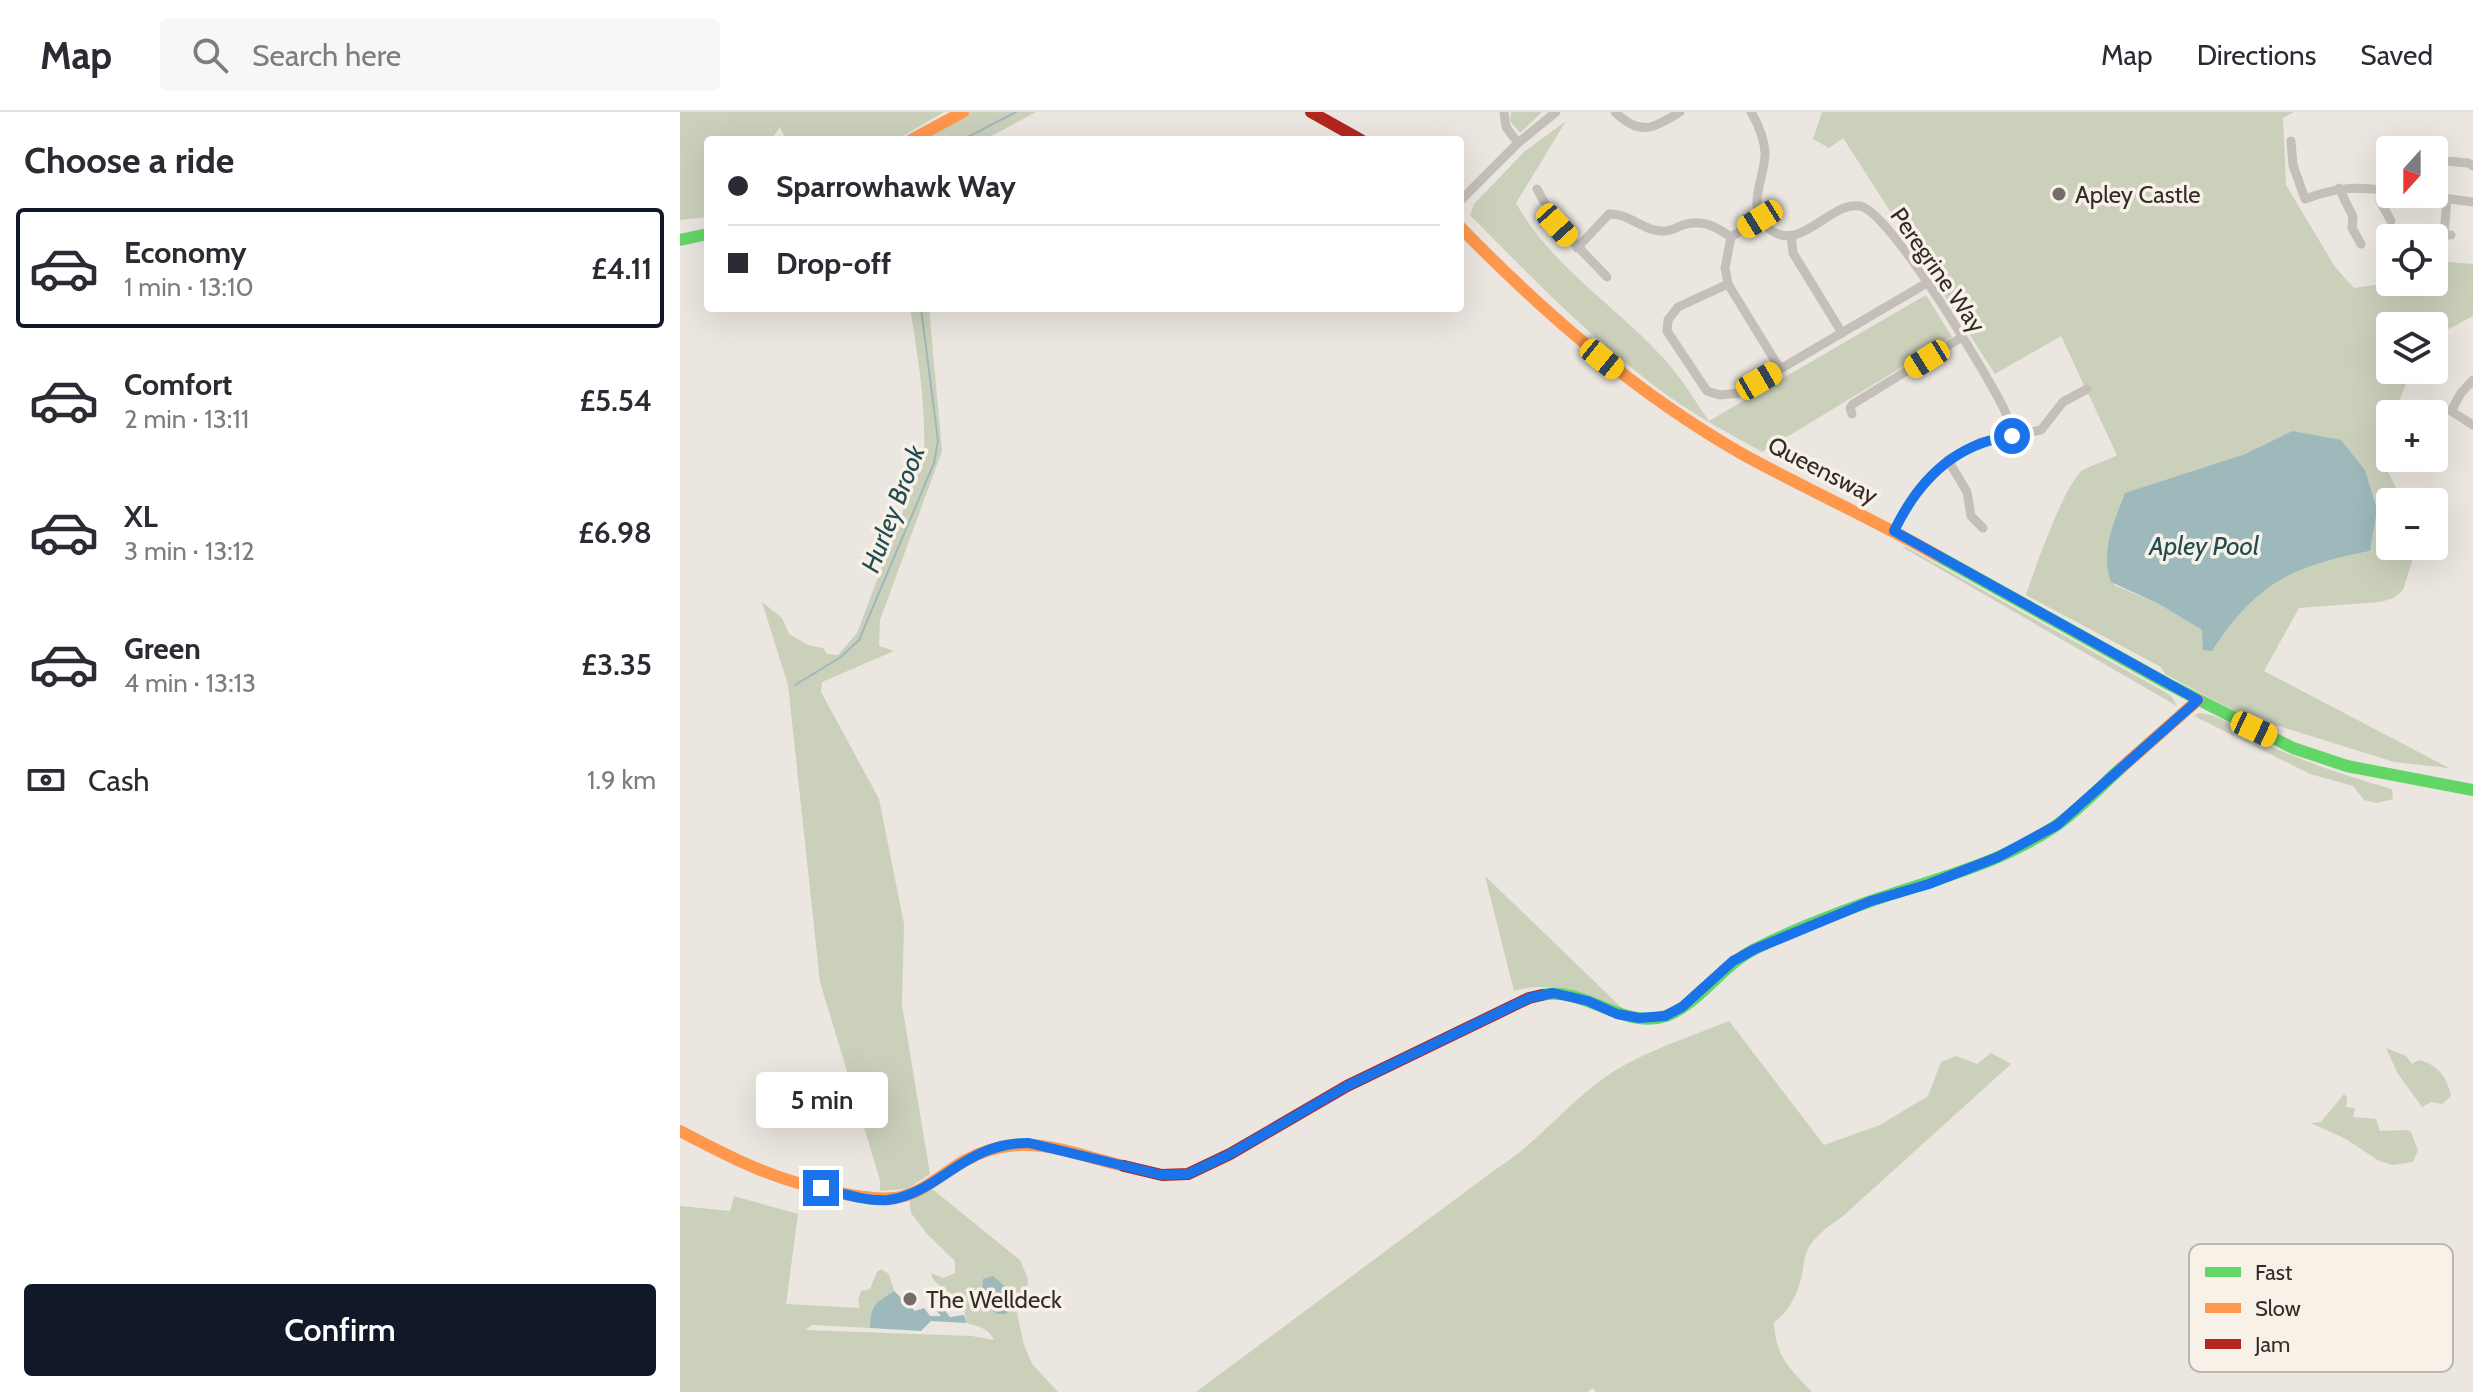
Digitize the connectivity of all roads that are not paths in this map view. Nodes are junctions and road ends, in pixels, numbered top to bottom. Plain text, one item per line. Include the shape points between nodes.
1 (963, 112) edge
2 (1311, 112) edge
3 (1504, 112) edge
4 (1556, 112) edge
5 (1615, 112) edge
6 (1680, 112) edge
7 (1751, 112) edge
8 (918, 136) edge
9 (1354, 136) edge
10 (2291, 141) dead end
11 (1518, 143) junction
12 (2448, 161) edge
13 (2473, 166) edge
14 (2339, 188) junction
15 (1537, 189) dead end
16 (2376, 189) edge
17 (1464, 197) edge
18 (2448, 199) edge
19 (2473, 202) edge
20 (2384, 208) edge
21 (1760, 219) junction
22 (2391, 221) dead end
23 (1464, 231) edge
24 (704, 235) edge
25 (1791, 235) junction
26 (1731, 237) junction
27 (680, 240) edge
28 (2361, 244) dead end
29 (1577, 248) junction
30 (1607, 277) dead end
31 (1927, 283) junction
32 (1728, 284) junction
33 (1842, 333) junction
34 (1962, 337) junction
35 (1780, 369) junction
36 (2473, 380) edge
37 (2087, 389) dead end
38 (1852, 414) dead end
39 (2473, 425) edge
40 (2012, 436) junction
41 (1948, 460) junction
42 (1983, 528) dead end
43 (1894, 531) junction
44 (2198, 700) junction
45 (2473, 790) edge
46 (680, 1131) edge

1 - 8 street
2 - 9 street
3 - 11 street via 1506,127
4 - 11 street
5 - 6 street via 1628,124 1644,128
7 - 21 street via 1765,150 1756,200
10 - 14 street via 2305,199
11 - 17 street
12 - 13 street
14 - 16 street
14 - 28 street
15 - 29 street
18 - 19 street
20 - 22 street
21 - 25 street via 1774,232
21 - 26 street
23 - 43 street, Queensway via 1546,312 1642,389 1743,454
24 - 27 street
25 - 31 street, Peregrine Way via 1847,207 1867,208
25 - 33 street via 1793,253
26 - 29 street via 1707,223 1664,231 1609,214
26 - 32 street via 1725,262
29 - 30 street
31 - 33 street
31 - 34 street, Peregrine Way
32 - 35 street
32 - 35 street via 1674,311 1667,326 1670,338 1702,387 1712,393 1739,393
33 - 35 street
34 - 38 street via 1851,406
34 - 40 street, Peregrine Way via 2003,406
36 - 39 street via 2451,411
37 - 40 street via 2063,402 2041,430
40 - 41 street via 1981,442
41 - 42 street via 1967,492 1971,516
41 - 43 street via 1916,493
43 - 44 street, Queensway
44 - 45 street, Queensway via 2293,748 2347,766
44 - 46 street via 2041,836 1945,879 1871,901 1755,949 1665,1016 1617,1014 1553,993 1529,998 1347,1086 1188,1174 1162,1175 1010,1142 972,1155 902,1197 882,1200 763,1173

